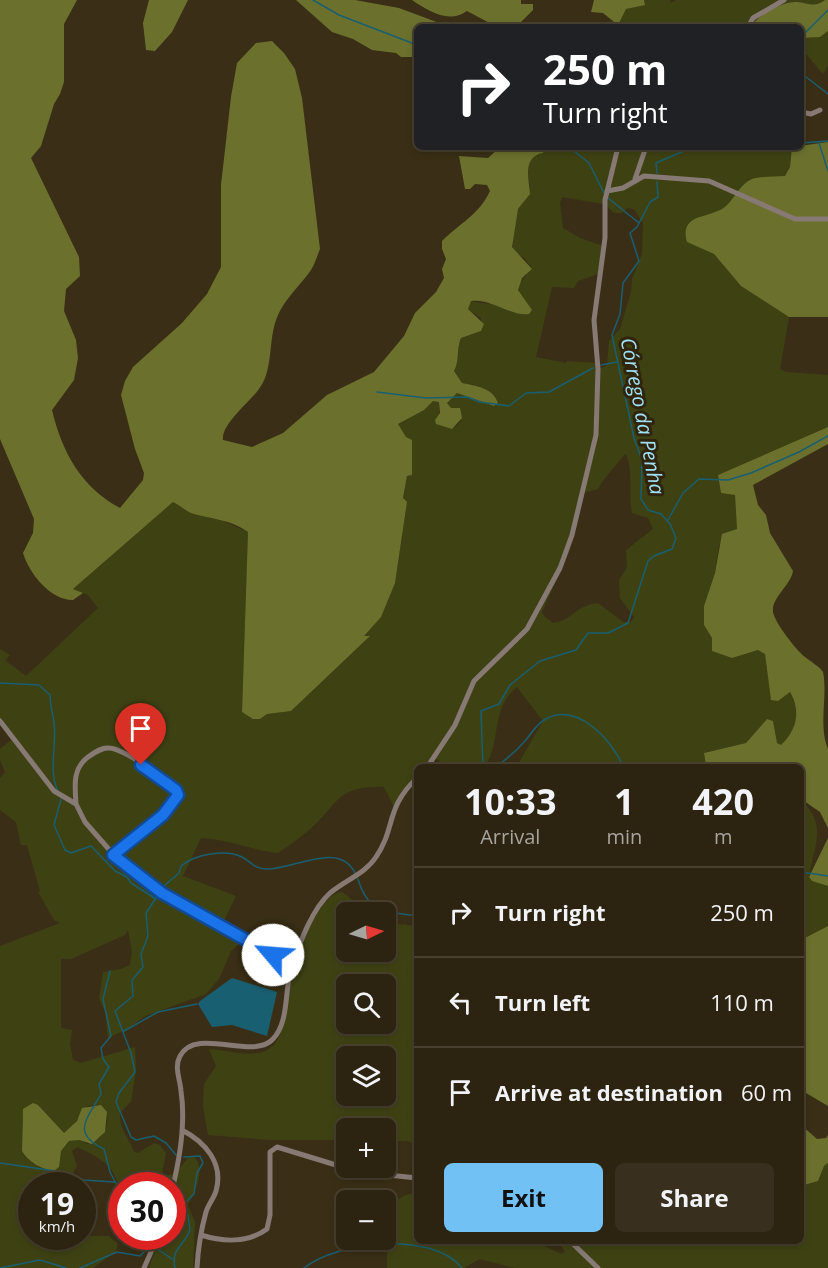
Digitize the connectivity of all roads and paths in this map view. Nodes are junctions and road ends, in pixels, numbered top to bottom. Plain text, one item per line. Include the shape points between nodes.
1 (784, 0) edge
2 (750, 24) edge
3 (820, 110) dead end
4 (804, 113) edge
5 (617, 150) edge
6 (645, 150) edge
7 (634, 181) junction
8 (607, 191) junction
9 (828, 219) edge
10 (0, 721) edge
11 (429, 764) edge
12 (414, 781) edge
13 (76, 804) junction
14 (113, 855) junction
15 (292, 965) junction
16 (182, 1130) junction
17 (175, 1172) edge
18 (414, 1178) edge
19 (201, 1235) junction
20 (573, 1244) edge
21 (152, 1250) edge
22 (144, 1268) edge
23 (197, 1268) edge
24 (598, 1268) edge

1 - 2 street via 753,18
3 - 4 street
5 - 8 street
6 - 7 street
7 - 8 street
7 - 9 street via 644,176 709,181 795,219
8 - 11 street via 594,320 598,369 596,435 570,543 527,629 474,681 455,726
10 - 13 street via 54,791
12 - 15 street via 401,793 377,856 370,866 322,902
13 - 14 street via 85,822
13 - 14 street via 78,769 84,760 103,748 122,752 176,790 175,802 163,815
14 - 15 street via 160,892
15 - 16 street via 284,1012 273,1039 266,1045 210,1043 182,1052 177,1065
16 - 17 street
16 - 19 street via 207,1147 215,1162 216,1190 206,1210
18 - 19 street via 359,1172 277,1147 270,1152 267,1229 233,1240
19 - 23 street
20 - 24 street
21 - 22 street

